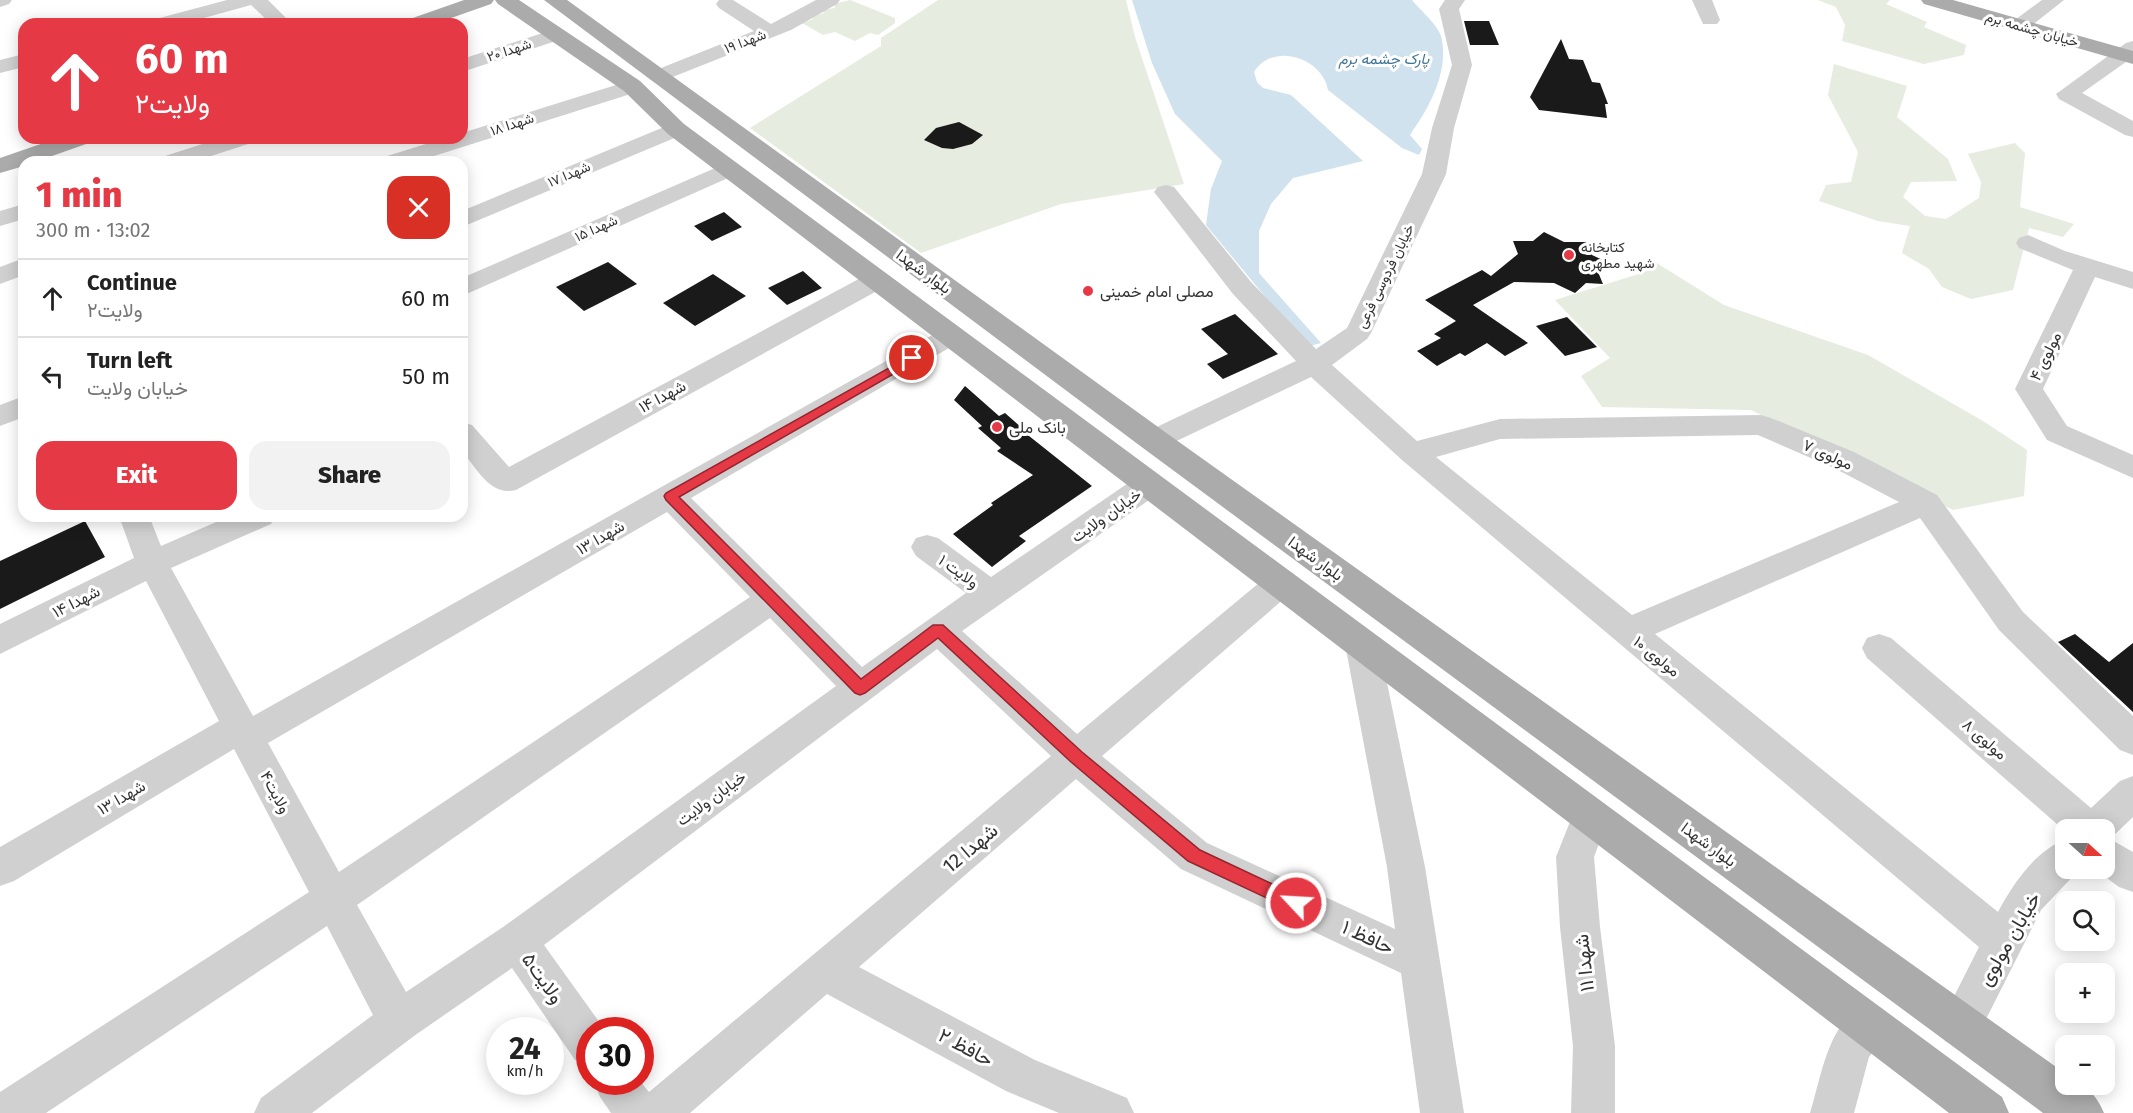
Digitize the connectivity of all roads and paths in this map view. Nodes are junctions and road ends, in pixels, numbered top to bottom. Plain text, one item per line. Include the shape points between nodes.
1 (249, 0) edge
2 (258, 0) edge
3 (484, 0) edge
4 (505, 0) edge
5 (554, 0) edge
6 (830, 0) edge
7 (1455, 0) edge
8 (1702, 0) edge
9 (1931, 0) edge
10 (2055, 0) edge
11 (726, 4) dead end
12 (182, 18) edge
13 (276, 18) edge
14 (432, 18) edge
15 (1710, 20) dead end
16 (2019, 26) junction
17 (770, 32) junction
18 (555, 35) junction
19 (2130, 54) edge
20 (18, 62) edge
21 (468, 64) edge
22 (0, 67) edge
23 (645, 81) junction
24 (676, 129) junction
25 (2133, 129) edge
26 (468, 138) edge
27 (64, 144) edge
28 (225, 144) edge
29 (448, 144) edge
30 (29, 156) edge
31 (189, 156) edge
32 (411, 156) edge
33 (18, 160) edge
34 (0, 166) edge
35 (729, 169) junction
36 (810, 187) junction
37 (1166, 192) dead end
38 (771, 200) junction
39 (18, 213) edge
40 (468, 217) edge
41 (0, 219) edge
42 (2028, 243) dead end
43 (2087, 267) junction
44 (18, 268) edge
45 (0, 276) edge
46 (877, 280) junction
47 (2133, 281) edge
48 (468, 285) edge
49 (952, 335) junction
50 (1314, 364) junction
51 (18, 408) edge
52 (0, 416) edge
53 (1154, 440) junction
54 (468, 446) edge
55 (1412, 453) junction
56 (2133, 467) edge
57 (1148, 485) junction
58 (670, 496) junction
59 (1926, 503) junction
60 (136, 522) edge
61 (246, 522) edge
62 (927, 547) dead end
63 (152, 563) junction
64 (1282, 582) junction
65 (991, 594) junction
66 (773, 599) junction
67 (938, 630) junction
68 (1627, 632) junction
69 (0, 640) edge
70 (1362, 644) junction
71 (1879, 648) dead end
72 (860, 688) junction
73 (244, 732) junction
74 (2133, 739) edge
75 (1077, 757) junction
76 (2133, 793) edge
77 (1590, 816) junction
78 (2078, 819) edge
79 (2103, 819) edge
80 (2115, 862) edge
81 (0, 868) edge
82 (2055, 868) edge
83 (2133, 874) edge
84 (333, 899) junction
85 (516, 940) junction
86 (2004, 942) junction
87 (1420, 961) junction
88 (825, 971) junction
89 (399, 1021) junction
90 (576, 1024) edge
91 (1868, 1024) junction
92 (1960, 1026) junction
93 (625, 1095) edge
94 (6, 1113) edge
95 (276, 1113) edge
96 (638, 1113) edge
97 (657, 1113) edge
98 (1112, 1113) edge
99 (1442, 1113) edge
100 (1593, 1113) edge
101 (1832, 1113) edge
102 (1986, 1113) edge
103 (2081, 1113) edge

1 - 12 street
2 - 13 street
3 - 14 main road
4 - 18 main road, بلوار شهدا
5 - 23 main road, بلوار شهدا
6 - 17 street, شهدا ۱۹
7 - 50 street, خیابان فردوسی فرعی via 1449,9 1462,65 1434,174 1358,333
8 - 15 street
9 - 16 main road, خیابان چشمه برم
10 - 16 street
11 - 17 street
16 - 19 main road, خیابان چشمه برم
17 - 23 street, شهدا ۱۹
18 - 21 street, شهدا ۲۰
18 - 23 main road, بلوار شهدا
19 - 25 street via 2067,94
20 - 22 street
23 - 24 main road, بلوار شهدا
23 - 26 street, شهدا ۱۸
23 - 36 main road, بلوار شهدا
24 - 35 main road, بلوار شهدا
24 - 40 street, شهدا ۱۷
27 - 30 main road
28 - 31 street
29 - 32 street, شهدا ۱۸
33 - 34 main road
35 - 38 main road, بلوار شهدا
35 - 48 street, شهدا ۱۵
36 - 38 main road via 788,186 776,190
36 - 53 main road, بلوار شهدا
37 - 50 street, مولوی ۱۰ via 1242,288
38 - 46 main road, بلوار شهدا
39 - 41 street
42 - 43 street
43 - 47 street
43 - 56 street, مولوی ۴ via 2029,389 2057,433
44 - 45 street
46 - 49 main road, بلوار شهدا
46 - 54 street, شهدا ۱۴ via 505,482
49 - 57 main road, بلوار شهدا
49 - 58 street, شهدا ۱۳
50 - 53 street, خیابان فردوسی فرعی
50 - 55 street, مولوی ۱۰
51 - 52 street
53 - 92 main road, بلوار شهدا
55 - 59 street, مولوی ۷ via 1500,429 1761,425 1844,460
55 - 68 street, مولوی ۱۰
57 - 64 main road, بلوار شهدا
57 - 65 street, خیابان ولایت
58 - 66 street
58 - 73 street, شهدا ۱۳
59 - 68 street
59 - 74 street, مولوی ۷ via 2011,621
60 - 63 street
61 - 63 street, شهدا ۱۴
62 - 65 street, ولایت ۱
63 - 69 street, شهدا ۱۴
63 - 73 street, ولایت۴
64 - 70 main road, بلوار شهدا
64 - 75 street, شهدا 12
65 - 67 street, خیابان ولایت
66 - 72 street
66 - 84 street
67 - 72 street, خیابان ولایت
67 - 75 street, حافظ ۱
68 - 86 street, مولوی ۱۰
70 - 77 main road, بلوار شهدا
70 - 87 street via 1406,867
71 - 78 street, مولوی ۸
72 - 85 street, خیابان ولایت
73 - 81 street, شهدا ۱۳
73 - 84 street, ولایت۴
75 - 87 street, حافظ ۱ via 1194,856
75 - 88 street, شهدا 12
76 - 79 street
77 - 91 main road, بلوار شهدا
77 - 100 street, شهدا ۱۱ via 1575,857 1594,1046
80 - 83 street
82 - 86 street, خیابان مولوی via 2027,897
84 - 89 street, ولایت۴
84 - 94 street
85 - 89 street, خیابان ولایت
85 - 90 street, ولایت۵
86 - 92 street, خیابان مولوی
87 - 99 street
88 - 97 street, شهدا 12
88 - 98 street, حافظ ۲ via 1021,1076
89 - 95 street, خیابان ولایت
91 - 101 street via 1851,1047
91 - 102 main road, بلوار شهدا
92 - 103 main road, بلوار شهدا
93 - 96 street

